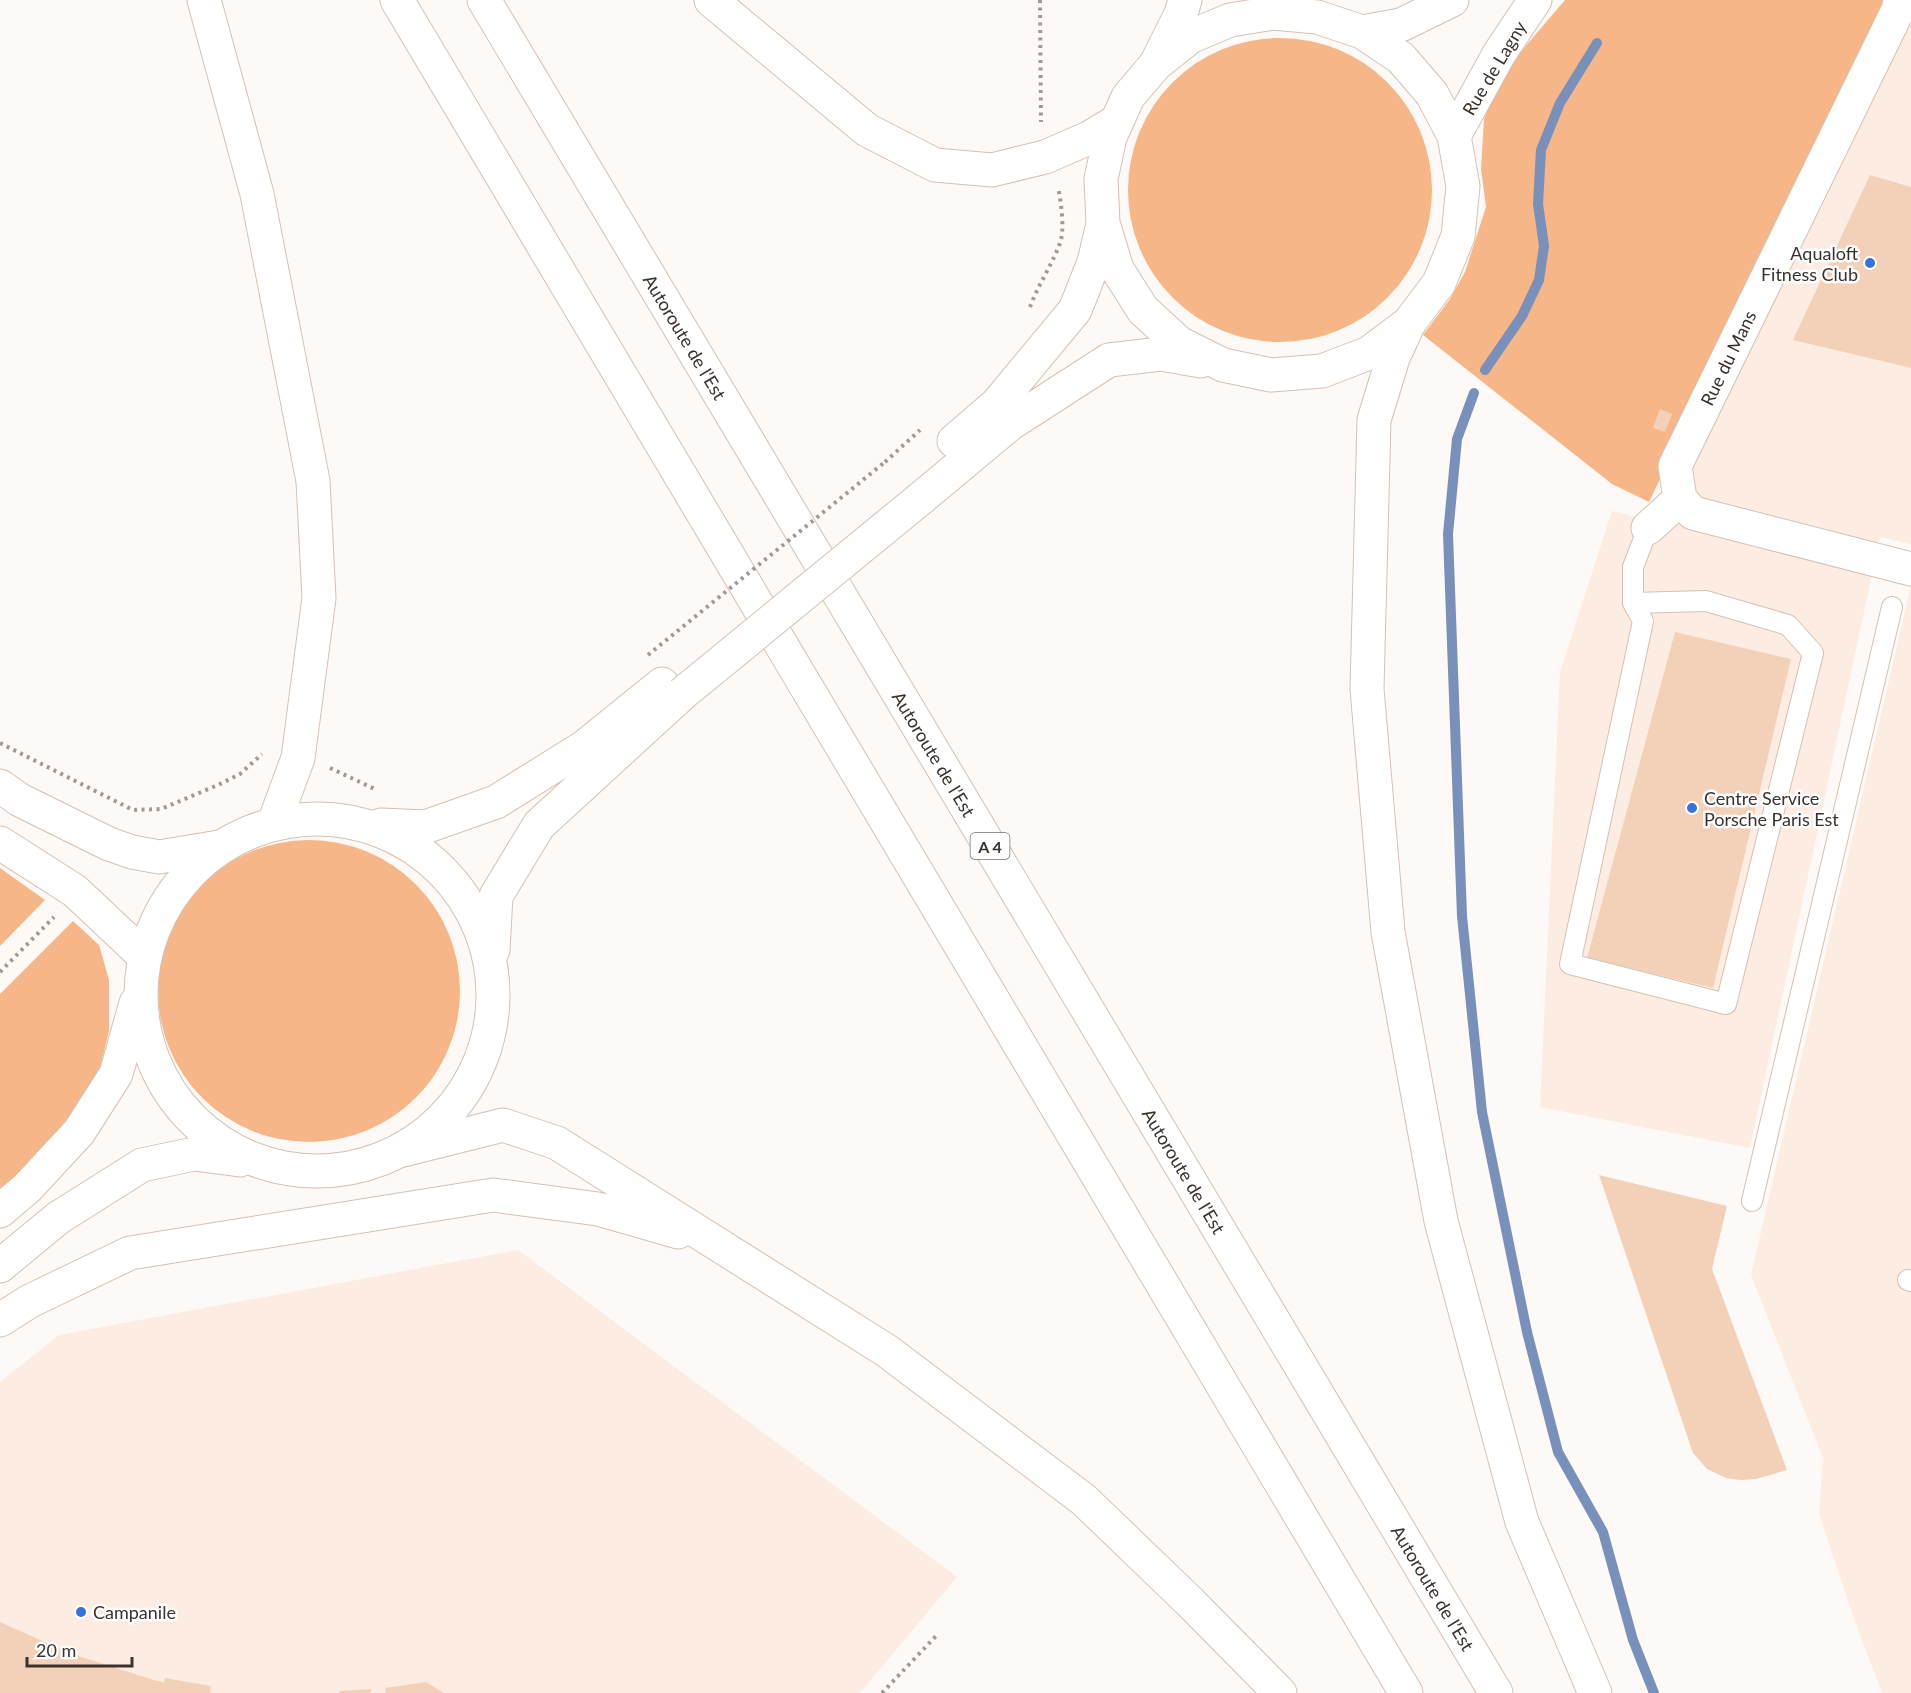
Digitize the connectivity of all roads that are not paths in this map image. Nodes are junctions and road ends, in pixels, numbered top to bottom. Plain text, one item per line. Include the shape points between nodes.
1 (204, 0) edge
2 (397, 0) edge
3 (484, 0) edge
4 (711, 0) edge
5 (1185, 0) edge
6 (1452, 0) edge
7 (1535, 0) edge
8 (1900, 0) edge
9 (1266, 7) edge
10 (1362, 32) junction
11 (1156, 64) junction
12 (1117, 121) junction
13 (1454, 136) junction
14 (1103, 223) junction
15 (1409, 323) junction
16 (1223, 365) junction
17 (904, 482) junction
18 (1680, 499) junction
19 (1648, 528) joint
20 (1911, 569) edge
21 (1633, 603) junction
22 (1892, 607) dead end
23 (666, 676) junction
24 (0, 786) edge
25 (274, 823) junction
26 (364, 824) junction
27 (0, 843) edge
28 (219, 847) junction
29 (144, 956) junction
30 (493, 976) junction
31 (139, 990) junction
32 (403, 1150) junction
33 (260, 1163) junction
34 (1752, 1201) dead end
35 (0, 1211) edge
36 (714, 1243) junction
37 (0, 1266) edge
38 (0, 1320) edge
39 (1280, 1693) edge
40 (1406, 1693) edge
41 (1496, 1693) edge
42 (1595, 1693) edge

1 - 25 main road via 258,194 313,481 319,598 298,758
2 - 40 main road
3 - 41 main road, Autoroute de l’Est / A 4
4 - 12 main road via 867,130 935,165 992,170 1043,147 1089,138
5 - 11 main road
6 - 10 main road via 1401,25
7 - 13 main road, Rue de Lagny via 1499,54
8 - 18 main road, Rue du Mans via 1686,440 1675,466
9 - 10 main road via 1317,17
9 - 11 main road via 1190,37
10 - 13 main road via 1401,58 1425,85
11 - 12 main road via 1128,97
12 - 14 main road via 1101,179
13 - 15 main road via 1463,186 1458,236 1440,283
14 - 16 main road via 1117,269 1143,310 1179,343
14 - 17 main road via 1094,262 1075,310 997,404
15 - 16 main road via 1369,353 1322,371 1271,375
15 - 42 main road via 1393,358 1374,420 1367,689 1388,932 1441,1221 1522,1522
16 - 17 main road via 1161,354 1109,360 1010,424
17 - 23 main road, bridge
18 - 19 main road
18 - 20 main road via 1693,513
19 - 21 lane via 1633,567
21 - 21 lane via 1706,601 1788,625 1813,653 1726,1004 1570,964 1642,621
22 - 34 lane
23 - 26 main road via 584,747 496,802 425,827
23 - 30 main road via 539,825 496,896
24 - 28 main road via 20,800 132,852 159,857
25 - 26 main road via 334,818
25 - 28 main road
26 - 30 main road via 412,845 451,880 479,925
27 - 29 main road via 75,891
28 - 29 main road via 178,885 159,913
29 - 31 main road
30 - 32 main road via 491,1028 475,1076 444,1118
31 - 33 main road via 147,1046 172,1096 210,1136
31 - 35 main road via 116,1074 79,1132
32 - 33 main road via 357,1168 308,1172
32 - 36 main road via 503,1125 557,1143
33 - 37 main road via 194,1154 142,1165 58,1218
36 - 38 main road via 598,1209 493,1195 130,1253
36 - 39 main road via 887,1351 1084,1500

